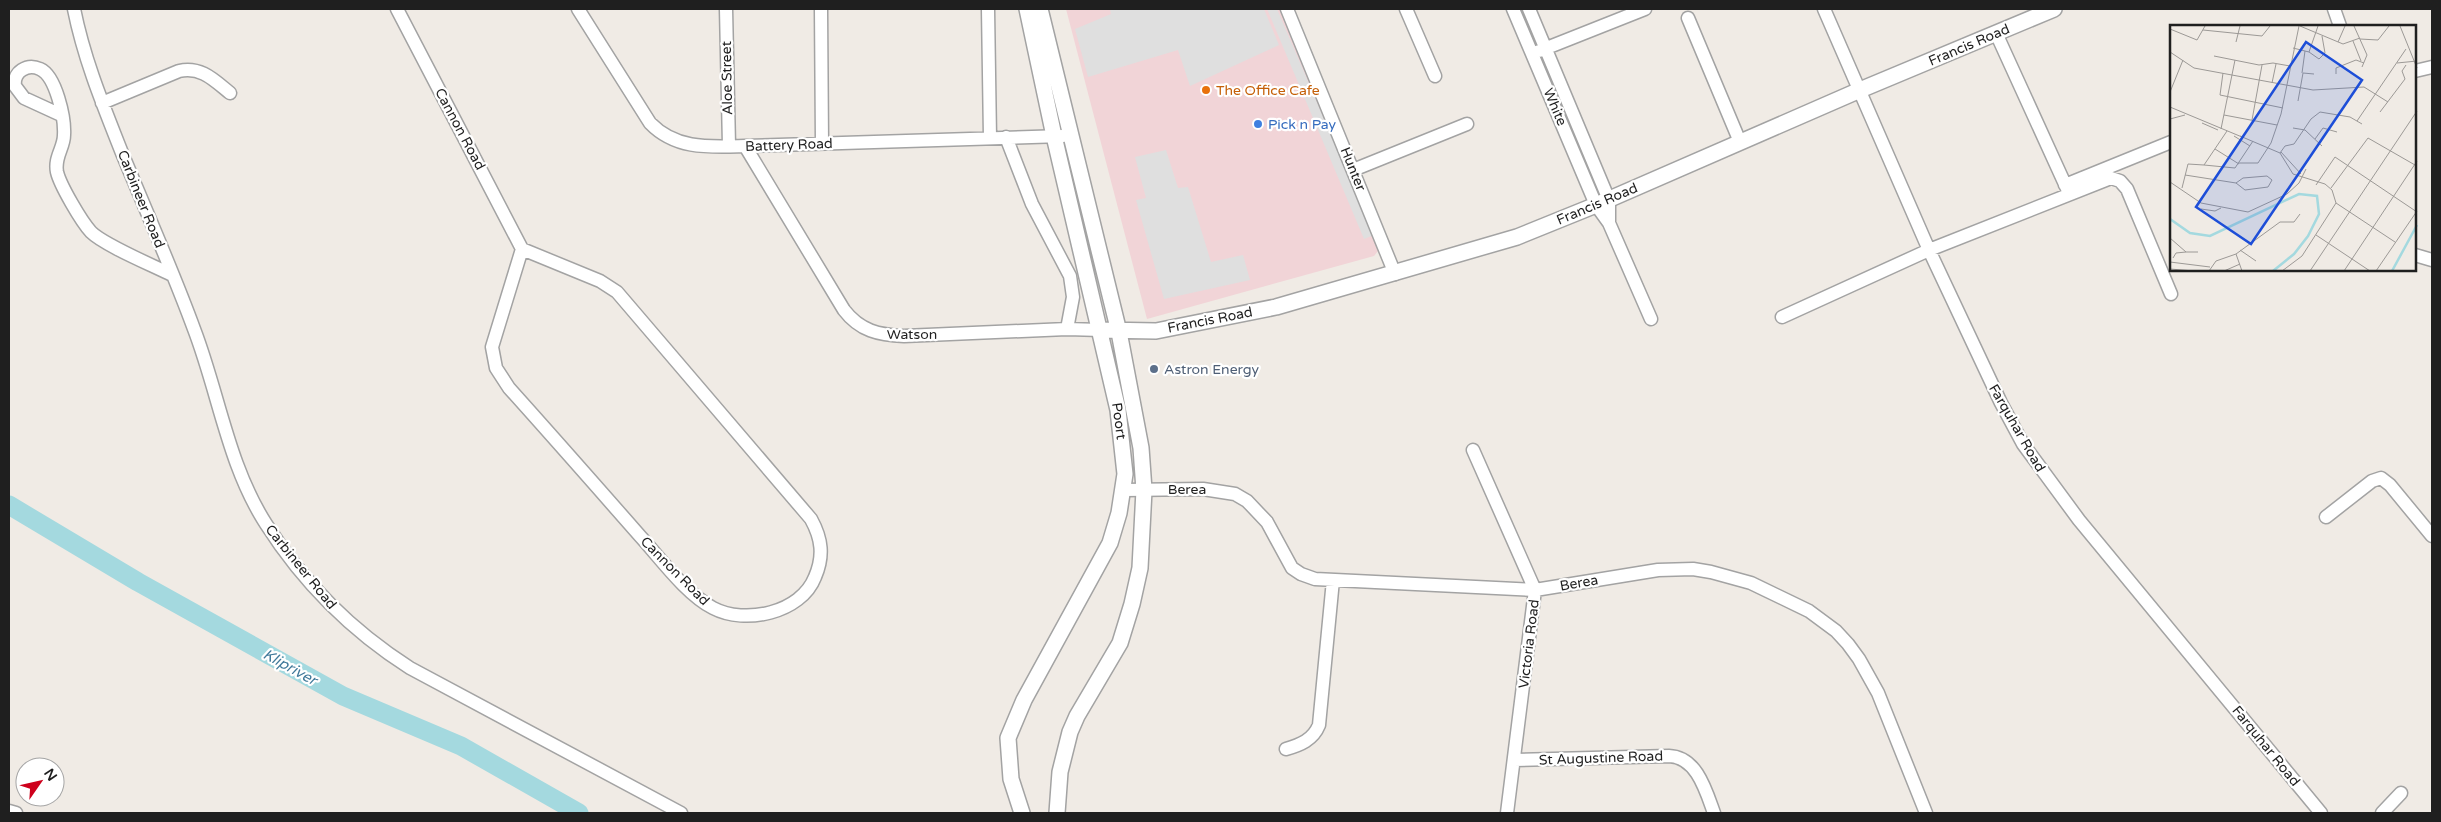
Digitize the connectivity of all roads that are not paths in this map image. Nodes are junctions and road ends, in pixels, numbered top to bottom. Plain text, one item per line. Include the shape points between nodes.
1 (74, 9) edge
2 (398, 9) edge
3 (578, 9) edge
4 (726, 9) edge
5 (821, 9) edge
6 (988, 9) edge
7 (1027, 9) edge
8 (1040, 9) edge
9 (1287, 9) edge
10 (1406, 9) edge
11 (1645, 9) edge
12 (1824, 9) edge
13 (2054, 9) edge
14 (2334, 9) edge
15 (1532, 10) edge
16 (1514, 13) edge
17 (1688, 18) dead end
18 (2340, 25) edge
19 (1996, 33) junction
20 (1545, 48) junction
21 (1532, 53) junction
22 (2432, 67) edge
23 (2416, 71) edge
24 (1434, 76) dead end
25 (1860, 90) junction
26 (230, 93) dead end
27 (102, 103) junction
28 (61, 115) dead end
29 (1467, 124) dead end
30 (1054, 136) junction
31 (1070, 136) junction
32 (1006, 137) junction
33 (990, 138) junction
34 (1740, 142) junction
35 (2170, 142) edge
36 (822, 144) junction
37 (728, 146) junction
38 (745, 146) junction
39 (1353, 170) junction
40 (2067, 189) junction
41 (1602, 203) junction
42 (522, 249) junction
43 (1929, 250) junction
44 (2416, 255) edge
45 (2432, 260) edge
46 (1395, 274) junction
47 (172, 275) junction
48 (2172, 294) dead end
49 (1782, 317) dead end
50 (1651, 319) dead end
51 (1067, 329) junction
52 (1101, 330) junction
53 (1119, 332) junction
54 (1473, 450) dead end
55 (1124, 490) junction
56 (1144, 490) junction
57 (2326, 517) dead end
58 (2432, 536) edge
59 (1333, 580) junction
60 (1535, 590) junction
61 (1286, 749) dead end
62 (1514, 760) junction
63 (2401, 793) dead end
64 (9, 810) edge
65 (16, 813) edge
66 (681, 813) edge
67 (1022, 813) edge
68 (1057, 813) edge
69 (1507, 813) edge
70 (1714, 813) edge
71 (1926, 813) edge
72 (2321, 813) edge
73 (2382, 813) edge

1 - 27 street, Carbineer Road via 88,67
2 - 42 street, Cannon Road
3 - 37 street, Battery Road via 656,129 681,143
4 - 37 street, Aloe Street
5 - 36 street
6 - 33 street
7 - 30 street, Poort
8 - 31 street, Poort
9 - 39 street, Hunter
10 - 24 street
11 - 20 street
12 - 25 street, Farquhar Road
13 - 19 street, Francis Road
14 - 18 street
15 - 16 street
15 - 20 street, White
16 - 21 street, White
17 - 34 street
19 - 25 street, Francis Road
19 - 40 street
20 - 21 street
20 - 41 street, White
21 - 41 street, White
22 - 23 street
25 - 34 street, Francis Road
25 - 43 street, Farquhar Road
26 - 27 street via 207,75 190,69
27 - 47 street, Carbineer Road
28 - 47 street via 64,135 57,155 58,172 88,228 101,239
29 - 39 street
30 - 31 street, Battery Road
30 - 32 street, Battery Road
30 - 52 street, Poort
31 - 53 street, Poort
32 - 33 street, Battery Road
32 - 51 street via 1032,204 1070,276 1073,297
33 - 36 street, Battery Road
34 - 41 street, Francis Road
35 - 40 street
36 - 38 street, Battery Road
37 - 38 street, Battery Road
38 - 51 street, Watson via 841,305 864,328 881,334 904,336
39 - 46 street, Hunter
40 - 43 street
40 - 48 street via 2111,178 2120,181 2127,189
41 - 46 street, Francis Road via 1517,237
41 - 50 street
42 - 42 street, Cannon Road via 600,281 617,292 811,520 820,540 821,558 812,584 799,598 771,613 752,616 730,614 703,602 509,388 496,368 492,347
43 - 49 street
43 - 72 street, Farquhar Road via 2000,403 2039,467
44 - 45 street
46 - 53 street, Francis Road via 1276,307 1156,331
47 - 66 street, Carbineer Road via 194,330 244,484 282,546 332,607 380,648 410,668
51 - 52 street, Watson
52 - 53 street, Watson
52 - 55 street, Poort via 1118,410
53 - 56 street, Poort via 1141,448
54 - 60 street, Victoria Road
55 - 56 street, Berea
55 - 67 street, Poort via 1115,528 1102,560 1024,700 1008,738 1011,779
56 - 59 street, Berea via 1215,489 1235,494 1247,501 1267,522 1292,568 1307,577
56 - 68 street, Poort via 1140,568 1132,604 1120,643 1070,732 1060,772
57 - 58 street via 2372,481 2381,478
59 - 60 street, Berea
59 - 61 street via 1319,725 1308,740
60 - 62 street, Victoria Road
60 - 71 street, Berea via 1658,570 1693,569 1751,583 1809,611 1836,631 1859,659 1890,720
62 - 69 street, Victoria Road
62 - 70 street, St Augustine Road via 1682,758 1700,779
63 - 73 street
64 - 65 street

